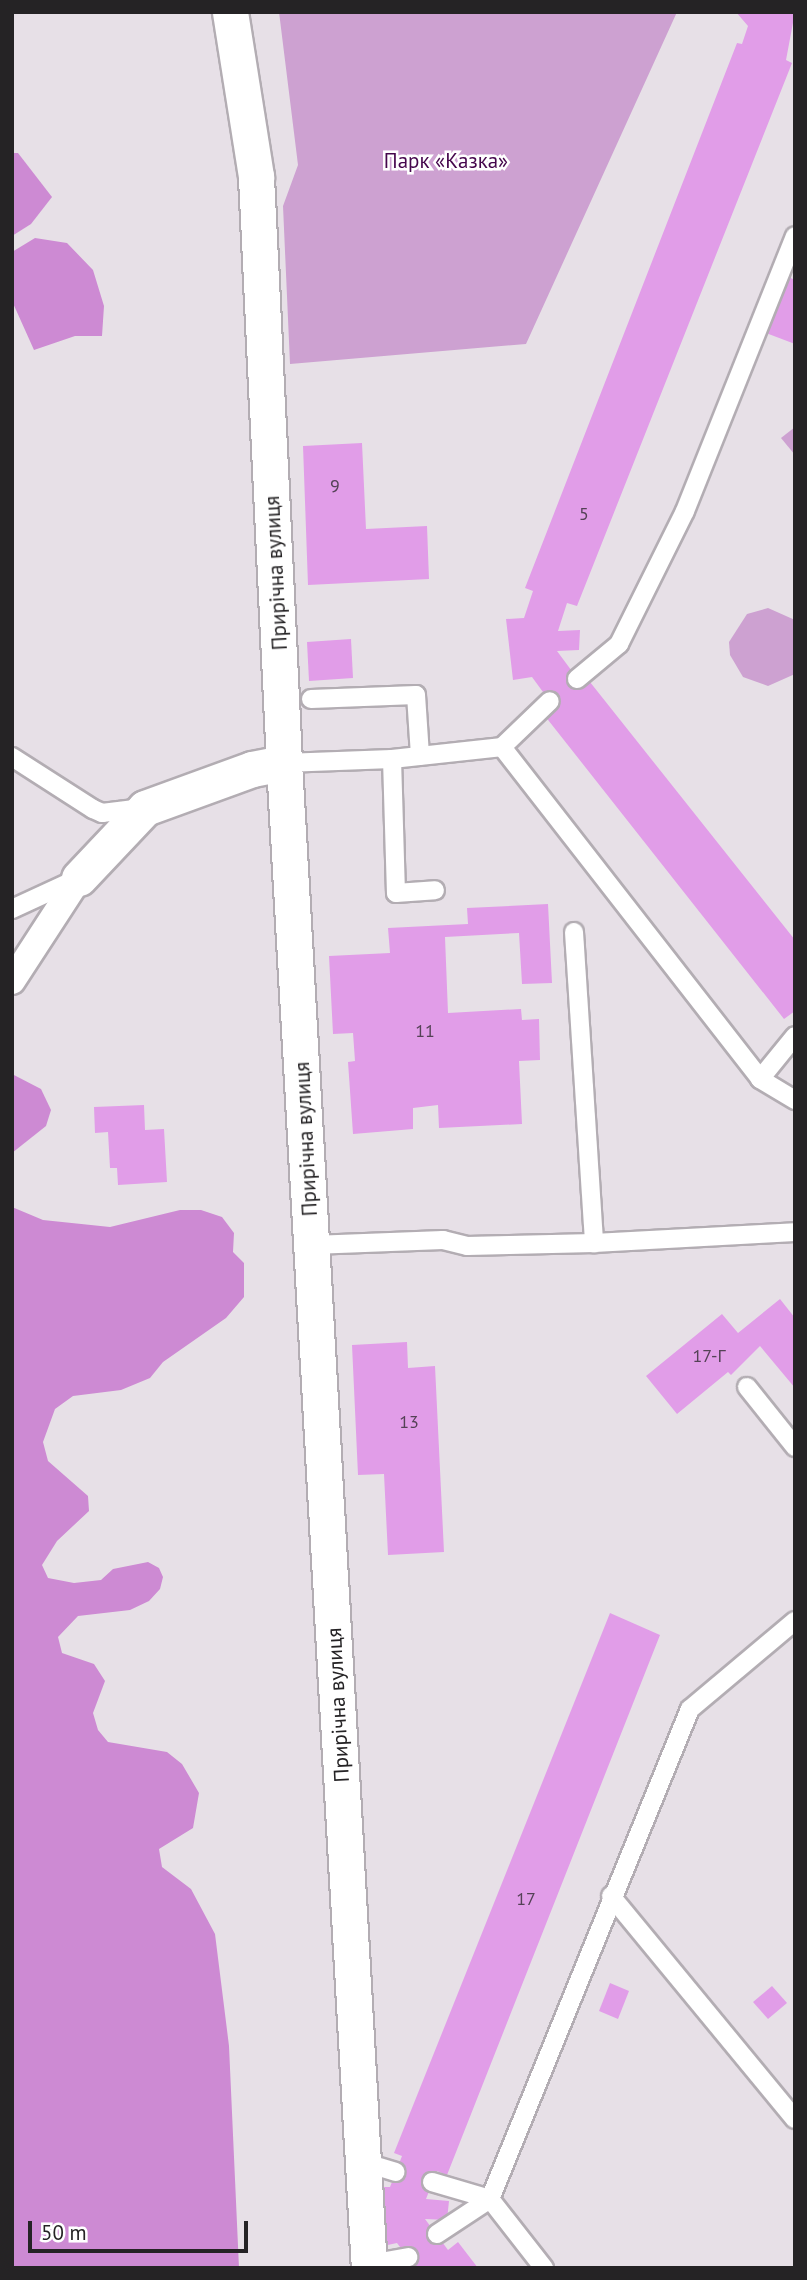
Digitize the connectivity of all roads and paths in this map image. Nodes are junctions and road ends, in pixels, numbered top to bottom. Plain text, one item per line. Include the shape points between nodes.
1 (230, 12) edge
2 (795, 236) edge
3 (577, 679) dead end
4 (311, 699) dead end
5 (550, 701) dead end
6 (502, 747) junction
7 (420, 756) junction
8 (12, 757) edge
9 (392, 760) junction
10 (284, 763) junction
11 (145, 808) junction
12 (79, 878) junction
13 (435, 890) dead end
14 (12, 909) edge
15 (574, 932) dead end
16 (12, 981) edge
17 (795, 1036) edge
18 (760, 1079) junction
19 (795, 1100) edge
20 (795, 1232) edge
21 (594, 1243) junction
22 (312, 1245) junction
23 (747, 1387) dead end
24 (795, 1447) edge
25 (795, 1621) edge
26 (611, 1896) junction
27 (795, 2119) edge
28 (432, 2182) dead end
29 (490, 2199) junction
30 (437, 2234) dead end
31 (408, 2257) dead end
32 (369, 2266) edge
33 (544, 2268) edge

1 - 10 street, Прирічна вулиця via 256,177
2 - 3 lane via 679,523 618,644
4 - 7 lane via 416,695
5 - 6 lane
6 - 7 lane
6 - 18 lane
7 - 9 lane
8 - 11 lane via 102,813
9 - 10 lane
9 - 13 lane via 396,893
10 - 11 street via 252,769
10 - 22 street, Прирічна вулиця
11 - 12 street
12 - 14 lane
12 - 16 street
15 - 21 lane
17 - 18 lane
18 - 19 lane
20 - 21 lane
21 - 22 lane via 467,1246 443,1240
22 - 32 street, Прирічна вулиця via 380,2167
23 - 24 lane
25 - 26 lane via 690,1709
26 - 27 lane
26 - 29 lane
28 - 29 lane
29 - 30 lane
29 - 33 lane
31 - 32 lane

